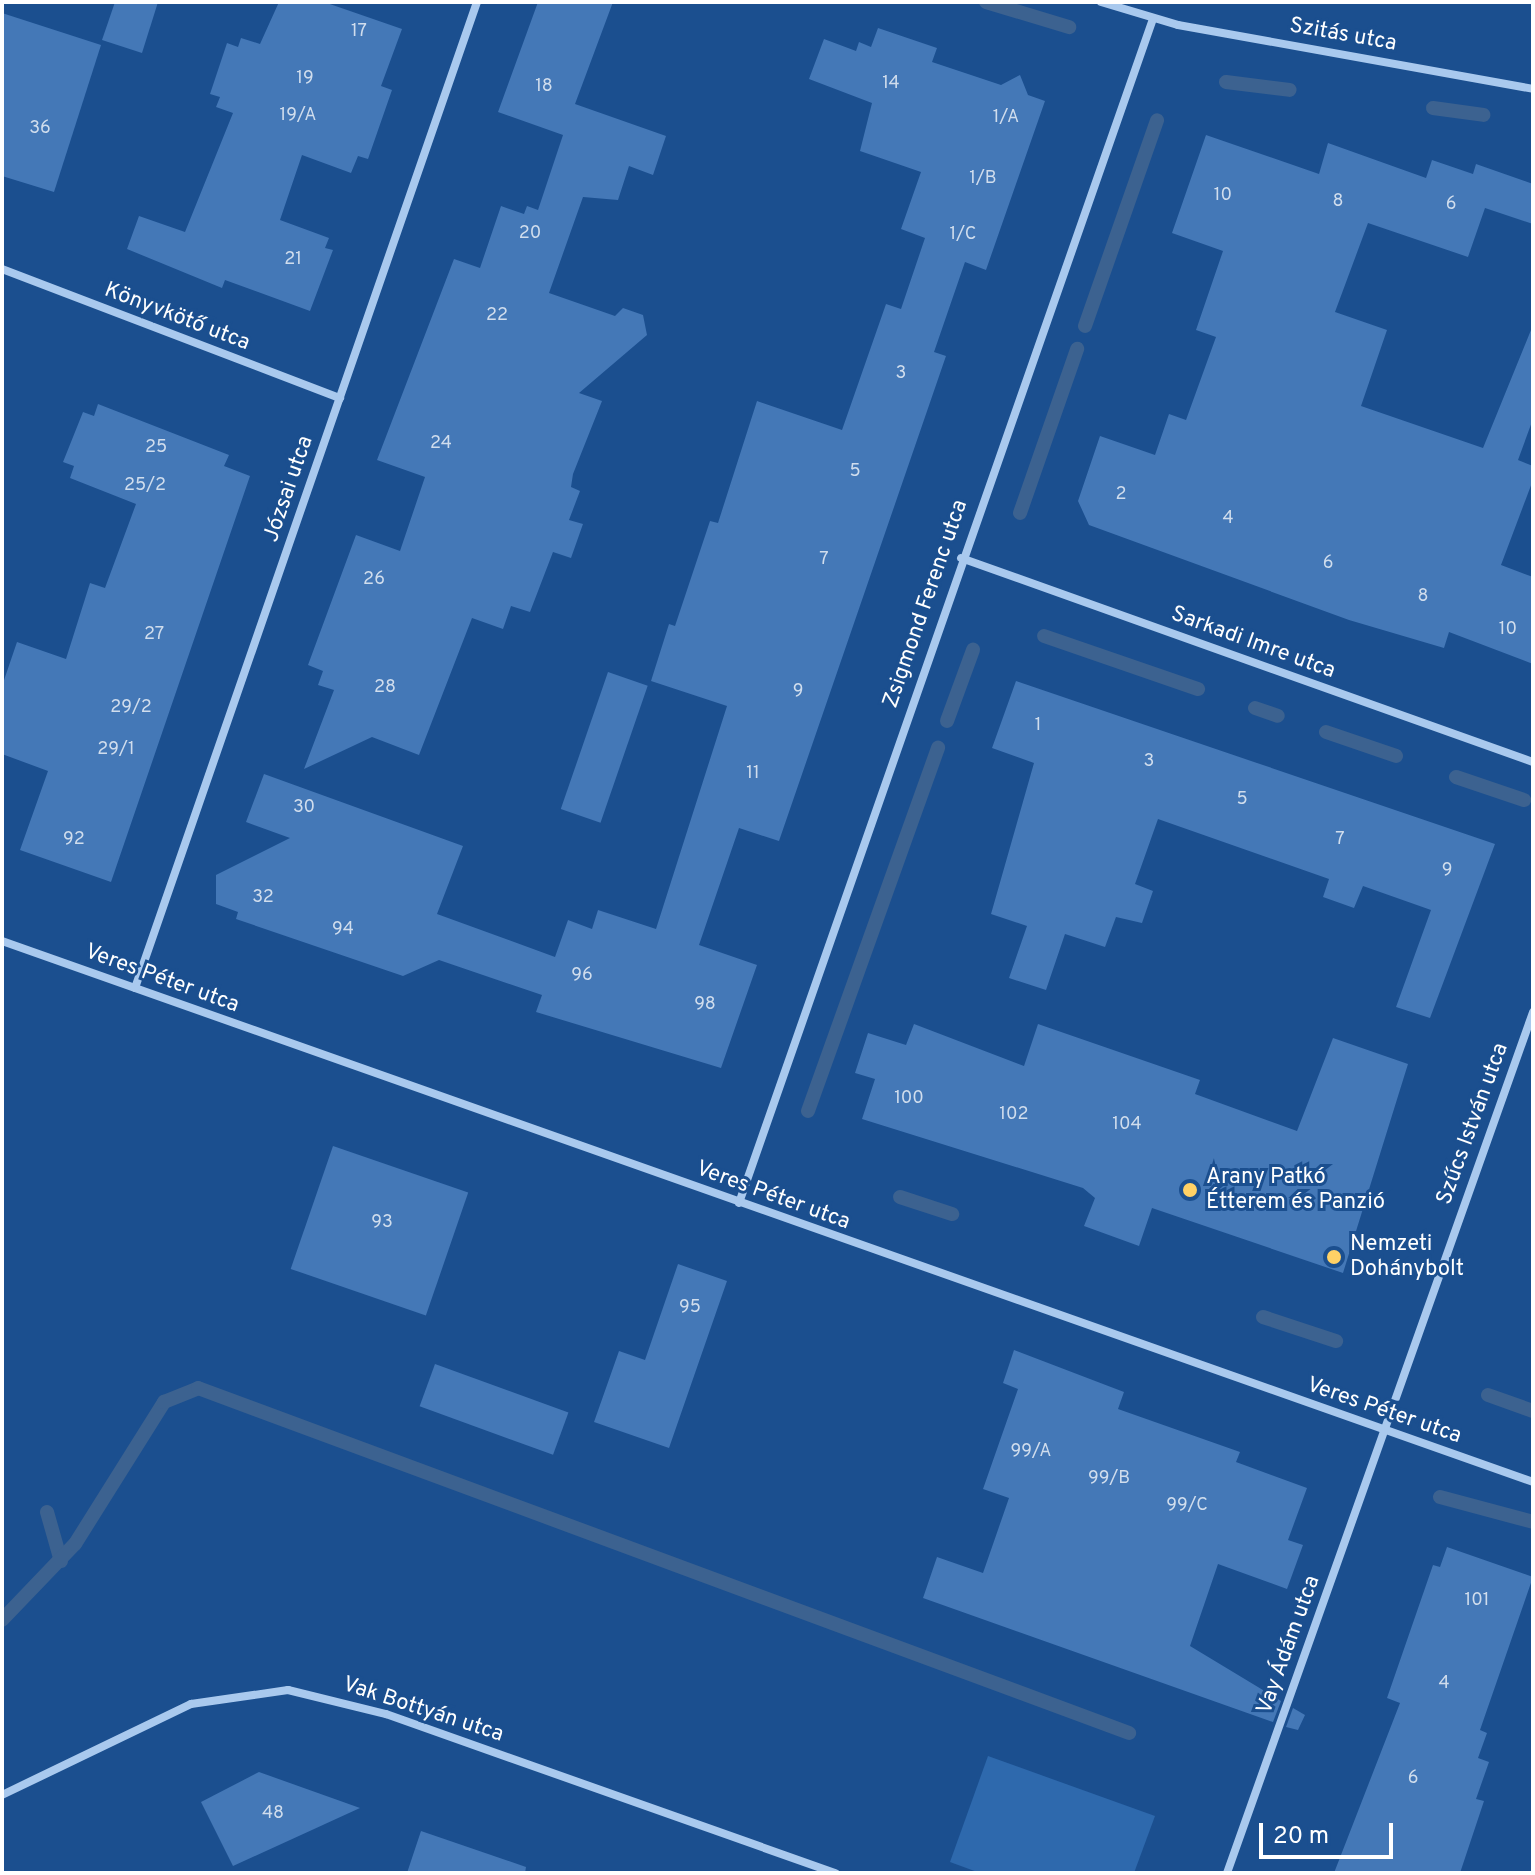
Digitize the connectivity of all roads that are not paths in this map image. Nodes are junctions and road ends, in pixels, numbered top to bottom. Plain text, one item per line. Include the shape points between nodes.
1 (477, 2) edge
2 (1101, 2) edge
3 (1153, 19) junction
4 (1533, 89) edge
5 (2, 269) edge
6 (340, 398) junction
7 (961, 558) junction
8 (1533, 762) edge
9 (2, 941) edge
10 (135, 988) junction
11 (1533, 1012) edge
12 (739, 1203) junction
13 (1384, 1430) junction
14 (1533, 1482) edge
15 (2, 1795) edge
16 (836, 1873) edge
17 (1227, 1873) edge

1 - 6 street, Józsai utca
2 - 3 street, Szitás utca
3 - 4 street, Szitás utca
3 - 7 street, Zsigmond Ferenc utca
5 - 6 street, Könyvkötő utca
6 - 10 street, Józsai utca
7 - 8 street, Sarkadi Imre utca
7 - 12 street, Zsigmond Ferenc utca
9 - 10 street, Veres Péter utca
10 - 12 street, Veres Péter utca
11 - 13 street, Szűcs István utca
12 - 13 street, Veres Péter utca
13 - 14 street, Veres Péter utca
13 - 17 street, Vay Ádám utca
15 - 16 street, Vak Bottyán utca via 191,1704 288,1690 386,1714

